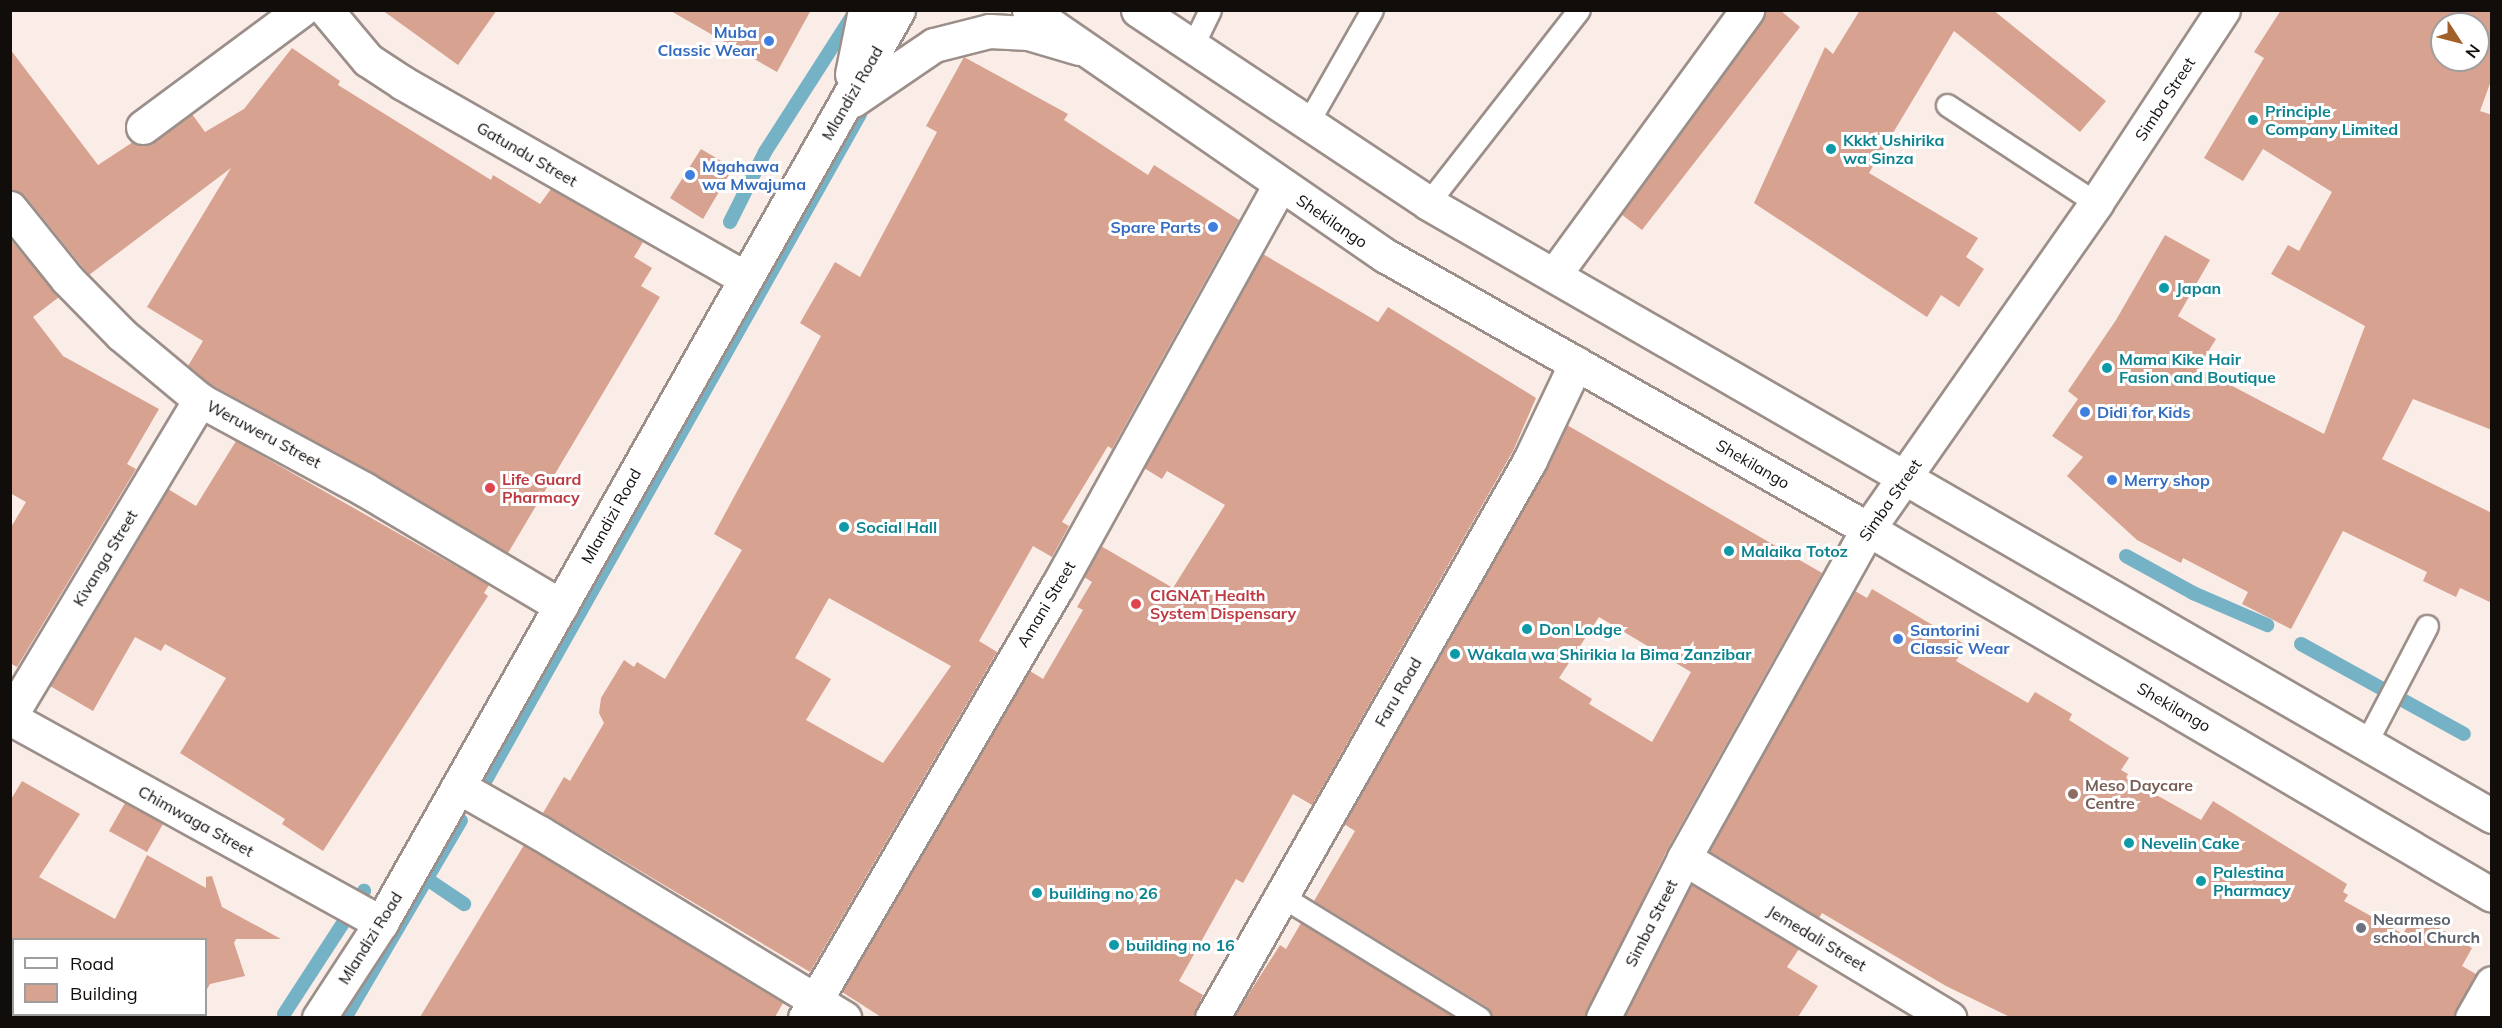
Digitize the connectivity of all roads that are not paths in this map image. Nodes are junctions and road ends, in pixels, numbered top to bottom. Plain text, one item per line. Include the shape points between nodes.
1 (301, 10) edge
2 (326, 10) edge
3 (865, 10) edge
4 (898, 10) edge
5 (1029, 10) edge
6 (1138, 10) edge
7 (1210, 10) edge
8 (1372, 10) edge
9 (1579, 10) edge
10 (1747, 10) edge
11 (2223, 10) edge
12 (1192, 47) junction
13 (1079, 48) junction
14 (846, 105) junction
15 (1947, 105) dead end
16 (1307, 124) junction
17 (144, 127) dead end
18 (1280, 185) junction
19 (1428, 202) junction
20 (2096, 203) junction
21 (10, 208) edge
22 (1554, 275) junction
23 (745, 278) junction
24 (1576, 363) junction
25 (200, 400) junction
26 (1908, 476) junction
27 (1868, 529) junction
28 (561, 606) junction
29 (2427, 626) dead end
30 (10, 717) edge
31 (2366, 743) junction
32 (459, 787) junction
33 (2492, 816) edge
34 (1684, 858) junction
35 (2492, 895) edge
36 (1283, 897) junction
37 (381, 923) junction
38 (2492, 982) edge
39 (811, 1008) edge
40 (319, 1017) edge
41 (844, 1017) edge
42 (1212, 1017) edge
43 (1480, 1017) edge
44 (1603, 1017) edge
45 (1949, 1017) edge
46 (2472, 1017) edge

1 - 17 street
2 - 23 street, Gatundu Street via 368,60 403,83
3 - 14 street
4 - 14 street, Mlandizi Road
5 - 13 street, Shekilango
6 - 12 street
7 - 12 lane
8 - 16 lane
9 - 19 lane
10 - 22 street
11 - 20 street, Simba Street
12 - 16 street
13 - 14 street via 1028,33 989,31 934,45
13 - 18 street, Shekilango
14 - 23 street, Mlandizi Road
15 - 20 lane
16 - 19 street
18 - 24 street, Shekilango via 1386,256
18 - 39 street, Amani Street via 1057,587
19 - 22 street
20 - 26 street, Simba Street
21 - 25 street, Weruweru Street via 67,279 122,335
22 - 26 street
23 - 28 street, Mlandizi Road
24 - 27 street, Shekilango
24 - 36 street, Faru Road via 1530,460
25 - 28 street, Weruweru Street via 364,489
25 - 30 street, Kivanga Street
26 - 27 street, Simba Street
26 - 31 street
27 - 34 street, Simba Street
27 - 35 street, Shekilango
28 - 32 street, Mlandizi Road
29 - 31 lane
30 - 37 street, Chimwaga Street
31 - 33 street
32 - 37 street, Mlandizi Road
32 - 39 street
34 - 44 street, Simba Street
34 - 45 street, Jemedali Street
36 - 42 street, Faru Road
36 - 43 lane
37 - 40 street, Mlandizi Road
38 - 46 street
39 - 41 street

